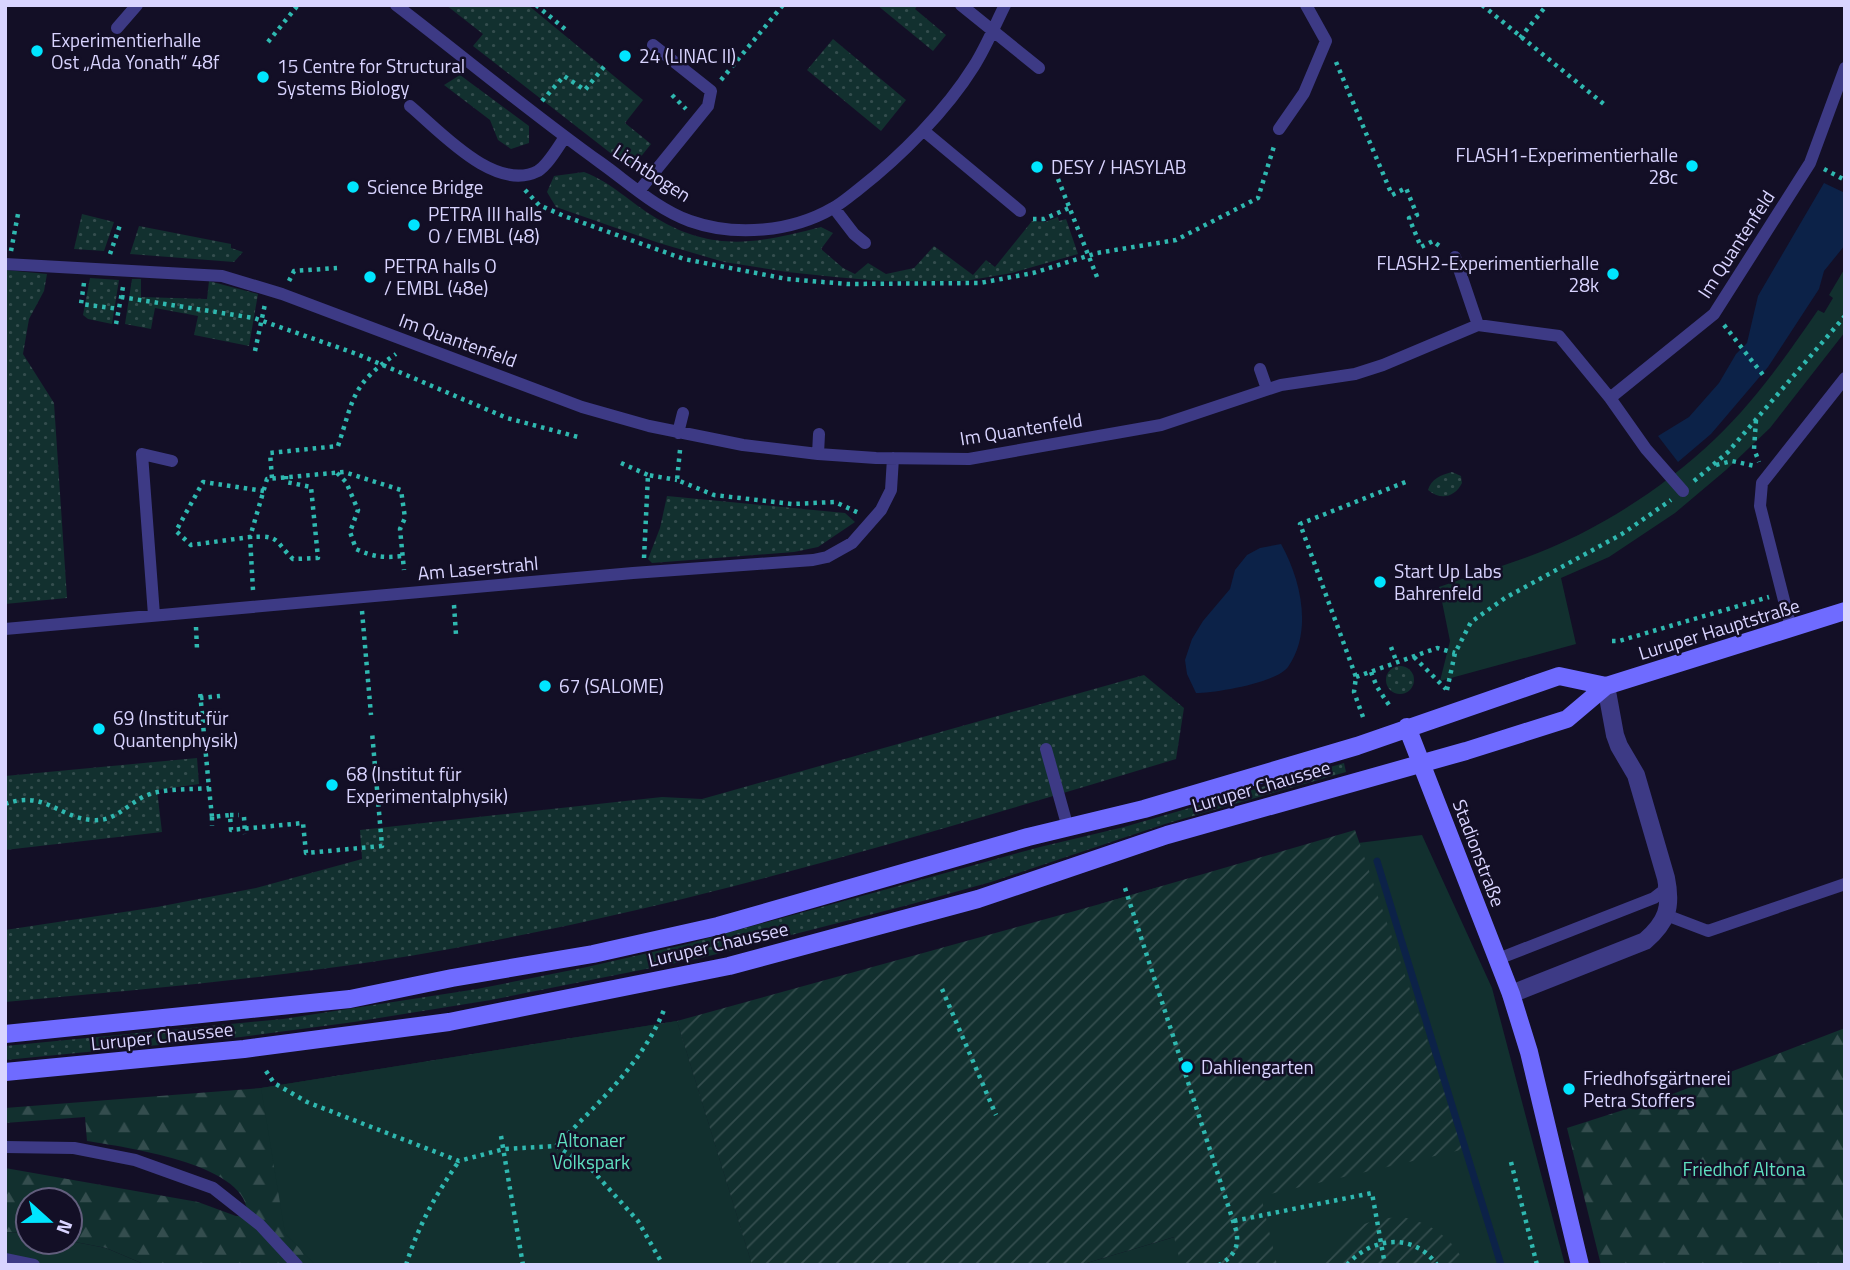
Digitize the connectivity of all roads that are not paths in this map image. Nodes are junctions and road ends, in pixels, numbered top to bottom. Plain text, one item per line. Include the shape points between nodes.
1 (136, 5) edge
2 (396, 5) edge
3 (961, 5) edge
4 (1005, 5) edge
5 (1306, 5) edge
6 (117, 28) dead end
7 (992, 30) junction
8 (653, 45) dead end
9 (1039, 68) dead end
10 (1845, 68) edge
11 (410, 106) dead end
12 (1279, 129) road end
13 (924, 131) junction
14 (565, 137) junction
15 (639, 191) junction
16 (834, 208) junction
17 (1020, 211) dead end
18 (865, 243) dead end
19 (1455, 257) dead end
20 (7, 264) edge
21 (1478, 325) junction
22 (1260, 369) dead end
23 (1845, 378) edge
24 (1267, 389) junction
25 (1610, 398) junction
26 (682, 413) dead end
27 (681, 434) junction
28 (818, 434) dead end
29 (818, 454) junction
30 (893, 458) junction
31 (172, 461) dead end
32 (1683, 491) road end
33 (1845, 611) edge
34 (154, 615) junction
35 (1791, 628) junction
36 (5, 629) edge
37 (1606, 686) junction
38 (1406, 727) junction
39 (1046, 749) dead end
40 (1420, 763) junction
41 (1068, 828) junction
42 (1667, 878) junction
43 (1845, 884) edge
44 (1667, 915) junction
45 (1498, 959) junction
46 (1511, 994) junction
47 (5, 1034) edge
48 (5, 1072) edge
49 (5, 1147) edge
50 (5, 1259) edge
51 (34, 1265) edge
52 (297, 1265) edge
53 (1580, 1265) edge

1 - 6 lane
2 - 14 lane, Lichtbogen
3 - 7 lane
4 - 7 lane, Lichtbogen
5 - 12 lane via 1326,41 1304,93
7 - 9 lane
7 - 13 lane, Lichtbogen via 974,67
8 - 15 lane via 711,91 708,106
10 - 25 lane, Im Quantenfeld via 1810,163 1714,314
11 - 14 lane via 481,165 513,177 539,170
13 - 16 lane, Lichtbogen
13 - 17 lane
14 - 15 lane, Lichtbogen
15 - 16 lane, Lichtbogen via 690,221 721,228 772,228 799,223
16 - 18 lane
19 - 21 lane
20 - 27 lane, Im Quantenfeld via 222,276 282,294 582,407
21 - 24 lane, Im Quantenfeld via 1355,374
21 - 25 lane via 1559,336
22 - 24 lane
23 - 35 lane via 1762,483 1759,493
24 - 30 lane, Im Quantenfeld via 1161,425 1099,437 969,459
25 - 32 lane
26 - 27 lane
27 - 29 lane, Im Quantenfeld
28 - 29 lane
29 - 30 lane, Im Quantenfeld
30 - 34 lane, Am Laserstrahl via 887,501 852,543 813,560
31 - 34 lane via 142,454
33 - 35 main road, Luruper Hauptstraße
34 - 36 lane, Am Laserstrahl
35 - 37 main road, Luruper Hauptstraße
37 - 38 main road, Luruper Hauptstraße via 1559,676
37 - 40 main road, Luruper Hauptstraße via 1567,719
37 - 42 street via 1615,735 1636,775
38 - 40 main road, Stadionstraße
38 - 41 main road, Luruper Chaussee via 1357,746
39 - 41 lane
40 - 45 main road, Stadionstraße
40 - 48 main road, Luruper Chaussee via 1167,835 978,899 729,966 422,1026
41 - 47 main road, Luruper Chaussee via 718,926 593,954 350,999
42 - 44 street
42 - 45 lane via 1663,891 1654,898
43 - 44 lane via 1708,931
44 - 46 street via 1645,941
45 - 46 main road, Stadionstraße
46 - 53 main road, Stadionstraße
49 - 52 lane via 74,1148 135,1160 213,1188 261,1225
50 - 51 lane

